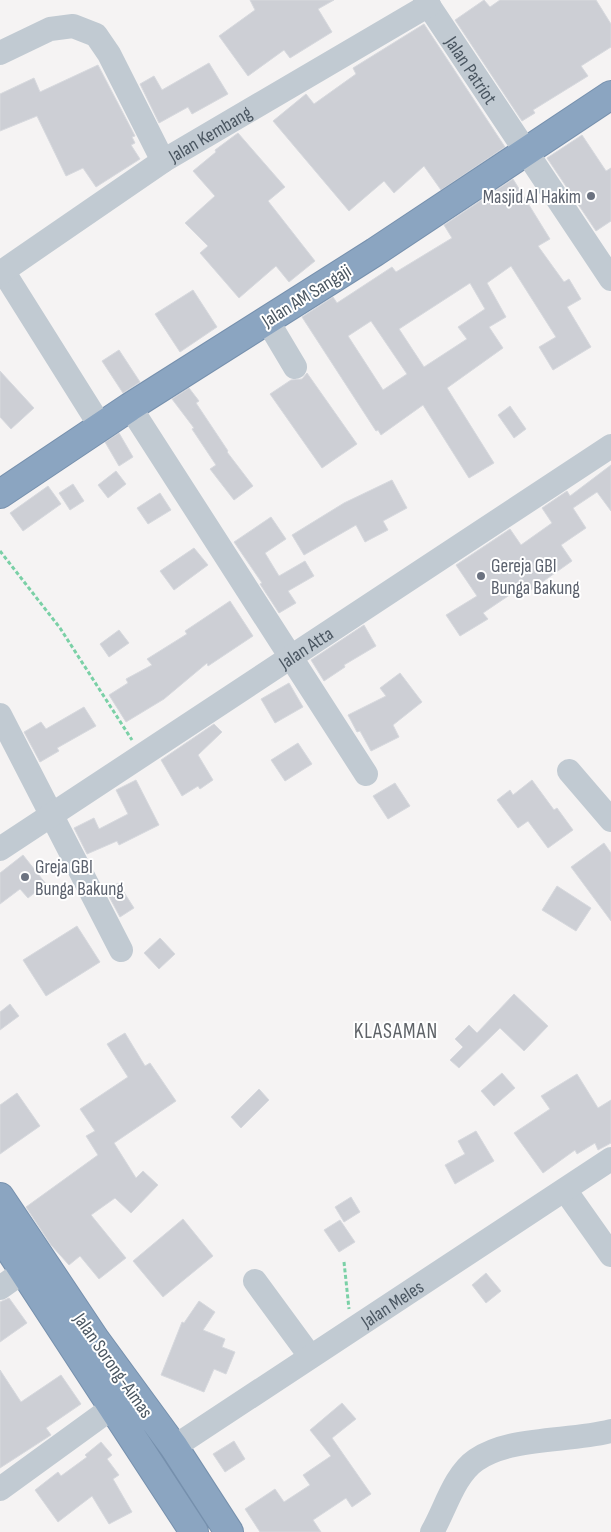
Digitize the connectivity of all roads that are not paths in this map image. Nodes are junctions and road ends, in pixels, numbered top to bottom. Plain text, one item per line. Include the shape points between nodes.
1 (427, 3) edge
2 (0, 53) edge
3 (611, 95) edge
4 (522, 144) junction
5 (162, 161) junction
6 (2, 272) edge
7 (611, 279) edge
8 (267, 320) junction
9 (295, 367) dead end
10 (130, 407) junction
11 (101, 427) junction
12 (611, 446) edge
13 (0, 494) edge
14 (291, 657) junction
15 (0, 715) edge
16 (569, 771) dead end
17 (366, 774) dead end
18 (51, 816) junction
19 (611, 820) edge
20 (0, 849) edge
21 (121, 950) dead end
22 (611, 1159) edge
23 (565, 1190) junction
24 (0, 1197) edge
25 (0, 1235) edge
26 (611, 1255) edge
27 (24, 1272) junction
28 (256, 1281) dead end
29 (0, 1288) edge
30 (310, 1356) junction
31 (113, 1407) junction
32 (611, 1431) edge
33 (174, 1447) junction
34 (0, 1489) edge
35 (194, 1532) edge
36 (229, 1532) edge
37 (432, 1532) edge

1 - 4 street, Jalan Patriot
1 - 5 street, Jalan Kembang
2 - 5 street via 50,29 73,26 96,36 110,54
3 - 4 highway, Jalan AM Sangaji
4 - 7 street
4 - 8 highway, Jalan AM Sangaji via 375,252
5 - 6 street, Jalan Kembang
6 - 11 street
8 - 9 street
8 - 10 highway, Jalan AM Sangaji
10 - 11 highway, Jalan AM Sangaji
10 - 14 street
11 - 13 highway, Jalan AM Sangaji
12 - 14 street, Jalan Atta
14 - 17 street
14 - 18 street, Jalan Atta
15 - 18 street
16 - 19 street
18 - 20 street, Jalan Atta
18 - 21 street
22 - 23 street, Jalan Meles
23 - 26 street
23 - 30 street, Jalan Meles
24 - 33 highway, Jalan Sorong-Aimas via 95,1339
25 - 27 highway, Jalan Sorong-Aimas
27 - 29 street
27 - 31 highway, Jalan Sorong-Aimas
28 - 30 street
30 - 33 street, Jalan Meles
31 - 34 street
31 - 35 highway, Jalan Sorong-Aimas
32 - 37 street via 518,1445 476,1460 461,1477
33 - 36 highway, Jalan Sorong-Aimas

